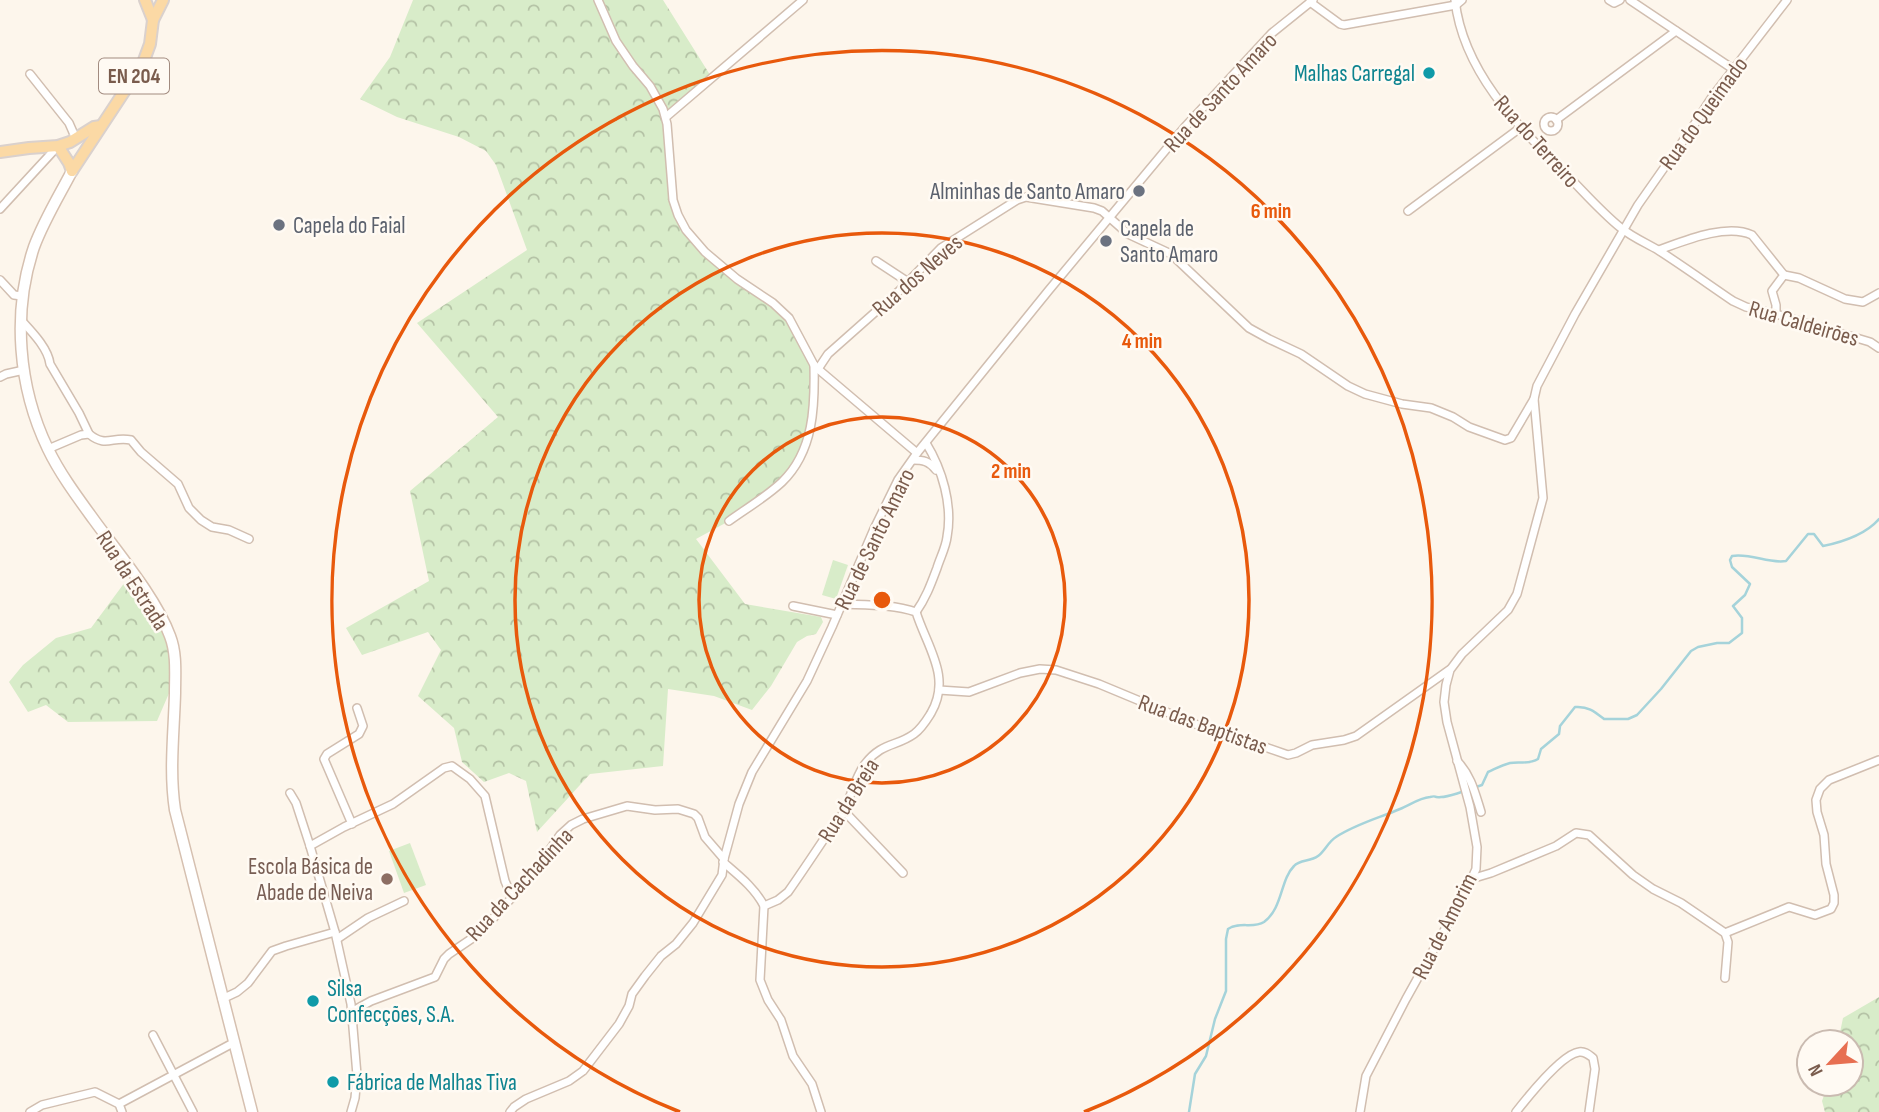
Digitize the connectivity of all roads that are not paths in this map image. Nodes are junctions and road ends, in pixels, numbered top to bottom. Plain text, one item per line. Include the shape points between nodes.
1 (145, 0) edge
2 (163, 0) edge
3 (598, 0) edge
4 (803, 0) edge
5 (1609, 0) edge
6 (1620, 0) edge
7 (1630, 0) edge
8 (1787, 0) edge
9 (1311, 1) edge
10 (1458, 2) edge
11 (153, 20) junction
12 (1676, 32) junction
13 (1733, 69) junction
14 (30, 74) dead end
15 (666, 117) junction
16 (1556, 120) dead end
17 (101, 125) junction
18 (1520, 128) junction
19 (73, 140) junction
20 (58, 146) junction
21 (0, 152) edge
22 (83, 154) junction
23 (72, 171) junction
24 (0, 209) edge
25 (1408, 211) dead end
26 (1108, 217) junction
27 (1623, 230) junction
28 (1659, 250) junction
29 (876, 261) dead end
30 (1784, 275) junction
31 (0, 280) edge
32 (908, 282) junction
33 (1879, 293) edge
34 (22, 296) junction
35 (1776, 313) junction
36 (21, 320) junction
37 (1879, 348) edge
38 (816, 367) junction
39 (24, 370) junction
40 (0, 377) edge
41 (1534, 399) junction
42 (89, 434) junction
43 (926, 443) junction
44 (48, 449) junction
45 (915, 456) junction
46 (941, 477) junction
47 (729, 521) dead end
48 (249, 539) dead end
49 (842, 604) junction
50 (793, 607) dead end
51 (916, 612) junction
52 (837, 615) junction
53 (1450, 670) junction
54 (939, 690) junction
55 (357, 708) dead end
56 (1879, 760) edge
57 (1456, 761) junction
58 (290, 793) dead end
59 (844, 811) junction
60 (1480, 812) dead end
61 (352, 824) junction
62 (310, 846) junction
63 (724, 860) junction
64 (903, 873) dead end
65 (1471, 879) junction
66 (516, 893) junction
67 (404, 901) dead end
68 (764, 906) junction
69 (1725, 933) junction
70 (336, 935) junction
71 (1725, 978) dead end
72 (222, 999) junction
73 (351, 1012) junction
74 (153, 1035) dead end
75 (233, 1043) junction
76 (174, 1075) junction
77 (121, 1108) edge
78 (30, 1112) edge
79 (193, 1112) edge
80 (252, 1112) edge
81 (351, 1112) edge
82 (510, 1112) edge
83 (821, 1112) edge
84 (1360, 1112) edge
85 (1516, 1112) edge
86 (1589, 1112) edge

1 - 11 main road
2 - 11 main road, EN 204
3 - 15 street via 616,41 650,86
4 - 15 street
5 - 6 street
7 - 12 street
8 - 13 street, Rua do Queimado
9 - 10 street via 1345,25
9 - 26 street, Rua de Santo Amaro via 1272,33
10 - 18 street, Rua do Terreiro via 1470,52
11 - 17 main road, EN 204 via 143,63
12 - 13 street
12 - 16 street
13 - 27 street, Rua do Queimado
14 - 19 street via 69,123
15 - 38 street via 673,200 686,230 705,252 789,318
17 - 19 main road, EN 204
17 - 22 main road, EN 204
18 - 25 street
18 - 27 street, Rua do Terreiro
19 - 20 main road, EN 204
19 - 22 main road
20 - 21 main road, EN 204
20 - 22 main road, EN 204
20 - 23 main road
20 - 24 street
22 - 23 main road, Rua da Estrada
23 - 34 main road, Rua da Estrada via 34,247
26 - 32 street, Rua dos Neves via 1094,208 1026,197 941,248
26 - 41 street, Rua dos Neves via 1128,233 1171,254 1249,328 1365,394 1431,408 1505,440 1511,438
26 - 43 street, Rua de Santo Amaro
27 - 28 street, Rua Caldeirões
27 - 41 street, Rua do Queimado via 1549,359
28 - 30 street via 1711,233 1746,232
28 - 35 street, Rua Caldeirões via 1732,301
29 - 32 street
30 - 33 street via 1845,299 1863,302
30 - 35 street via 1772,291
31 - 34 street via 14,295
32 - 38 street, Rua dos Neves
34 - 36 main road, Rua da Estrada
35 - 37 street, Rua Caldeirões
36 - 39 main road, Rua da Estrada
36 - 42 street via 49,357
38 - 45 street
38 - 47 street via 815,406 800,458 783,480
39 - 40 street
39 - 44 main road, Rua da Estrada
41 - 53 street, Rua de Amorim via 1543,498 1517,594
42 - 44 street
42 - 48 street via 101,442 131,440 178,484 189,508 201,520
43 - 45 street, Rua de Santo Amaro
43 - 46 street
44 - 72 main road, Rua da Estrada via 150,599 174,648 174,801
45 - 46 street via 930,463
45 - 49 street, Rua de Santo Amaro via 874,528
46 - 51 street via 948,501 947,538
49 - 51 street
49 - 52 street, Rua de Santo Amaro
50 - 52 street
51 - 54 street via 939,670
52 - 63 street, Rua de Santo Amaro via 807,681 752,772
53 - 54 street, Rua das Baptistas via 1356,736 1287,755 1229,738 1056,670 1020,673 969,692
53 - 57 street, Rua de Amorim via 1444,702
54 - 59 street, Rua da Breia via 925,723 914,734 876,752 864,765
55 - 61 street via 363,726 359,734 324,759
56 - 69 street via 1829,780 1816,800 1834,895 1831,909 1815,915 1789,907
57 - 60 street via 1465,770
57 - 65 street, Rua de Amorim via 1477,847
58 - 62 street
59 - 64 street
59 - 68 street, Rua da Breia via 788,892
61 - 62 street
61 - 66 street via 452,766 485,796 505,881
62 - 70 street
63 - 66 street, Rua da Cachadinha via 694,814 627,806 571,825
63 - 68 street, Rua da Cachadinha
63 - 82 street, Rua de Santo Amaro via 722,875 693,923 632,994 619,1024 583,1071
65 - 69 street via 1556,846 1576,833 1589,835 1633,875
65 - 84 street, Rua de Amorim via 1366,1076
66 - 73 street, Rua da Cachadinha via 480,933 449,954 435,977
67 - 70 street
68 - 83 street via 760,980 793,1056 812,1084
69 - 71 street
70 - 72 street via 272,951 248,983
70 - 73 street
72 - 75 main road, Rua da Estrada
73 - 81 street via 357,1075
74 - 76 street
75 - 76 street
75 - 80 main road, Rua da Estrada
76 - 77 street
76 - 79 street
77 - 78 street via 95,1092
85 - 86 street via 1542,1080 1578,1052 1593,1058

